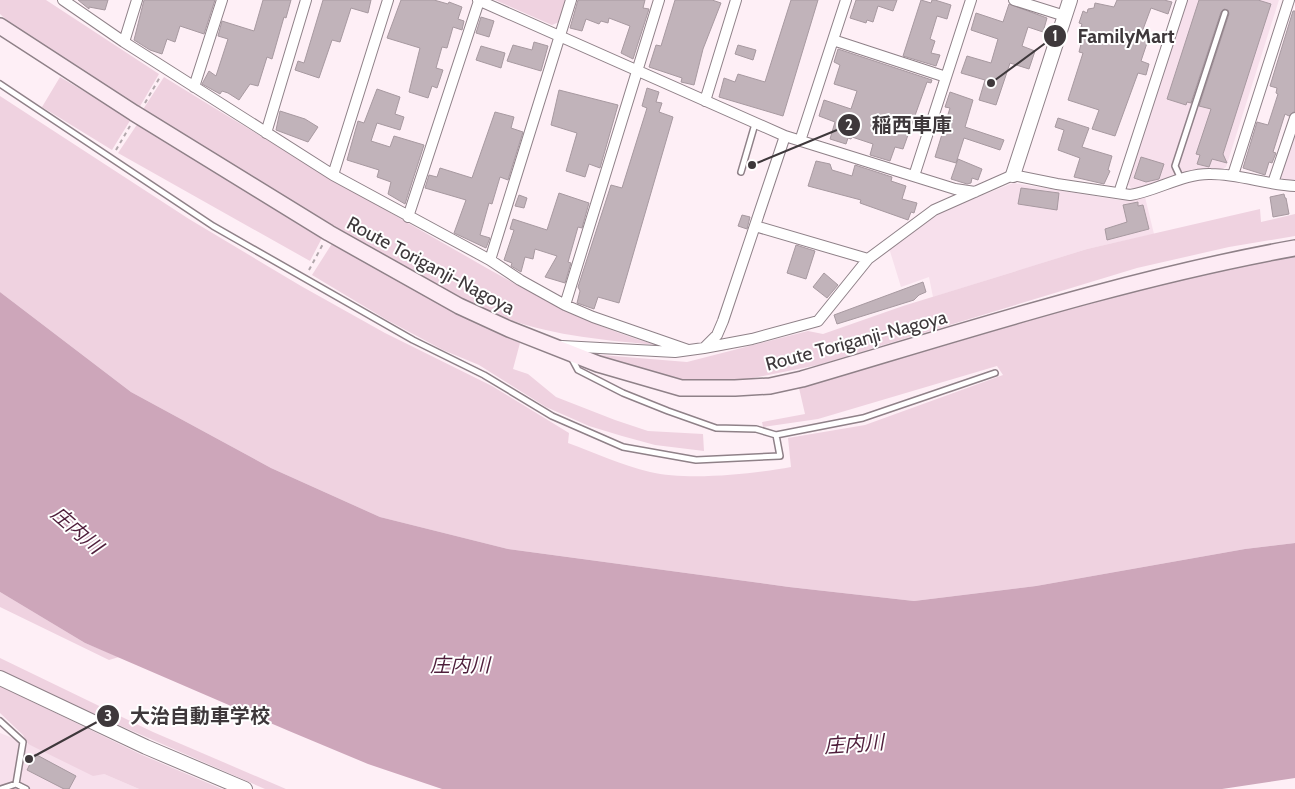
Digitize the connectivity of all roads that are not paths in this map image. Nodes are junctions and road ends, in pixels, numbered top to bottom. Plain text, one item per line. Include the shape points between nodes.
1 (63, 0) edge
2 (137, 0) edge
3 (222, 0) edge
4 (306, 0) edge
5 (388, 0) edge
6 (479, 0) edge
7 (571, 0) edge
8 (659, 0) edge
9 (736, 0) edge
10 (846, 0) edge
11 (971, 0) edge
12 (1014, 0) edge
13 (1070, 0) edge
14 (1182, 0) edge
15 (1290, 0) edge
16 (1226, 13) dead end
17 (1065, 16) junction
18 (0, 22) edge
19 (0, 26) edge
20 (559, 37) junction
21 (20, 40) junction
22 (833, 40) junction
23 (124, 42) junction
24 (637, 72) junction
25 (946, 77) junction
26 (2, 84) edge
27 (194, 88) junction
28 (705, 101) junction
29 (1295, 118) edge
30 (756, 124) junction
31 (266, 133) junction
32 (784, 136) junction
33 (800, 141) junction
34 (741, 172) dead end
35 (333, 175) junction
36 (1014, 175) junction
37 (914, 176) junction
38 (1233, 176) junction
39 (1181, 179) junction
40 (1273, 183) junction
41 (1295, 186) edge
42 (976, 192) junction
43 (1119, 193) junction
44 (408, 217) junction
45 (755, 226) junction
46 (1295, 248) edge
47 (868, 259) junction
48 (490, 260) junction
49 (565, 305) junction
50 (561, 348) junction
51 (704, 348) junction
52 (688, 350) junction
53 (995, 373) dead end
54 (776, 435) junction
55 (0, 678) edge
56 (0, 720) edge
57 (16, 784) junction
58 (1, 789) edge
59 (26, 789) edge
60 (245, 789) edge

1 - 23 street
2 - 23 street
3 - 27 street
4 - 31 street
5 - 35 street
6 - 20 street
6 - 44 street
7 - 20 street
8 - 24 street
9 - 28 street
10 - 22 street
11 - 25 street
12 - 17 street
13 - 17 street
14 - 43 street
15 - 38 street
16 - 39 lane via 1176,166
17 - 36 street
18 - 21 main road
19 - 21 main road, Route Toriganji-Nagoya
20 - 24 street
20 - 48 street
21 - 50 main road, Route Toriganji-Nagoya via 329,233 459,306
22 - 25 street
22 - 33 street
23 - 27 street
24 - 28 street
24 - 49 street
25 - 37 street
26 - 54 lane via 213,226 413,340 484,375 552,416 623,447 696,460 780,456
27 - 31 street
28 - 30 street
29 - 40 street
30 - 32 street
30 - 34 lane
31 - 35 street
32 - 33 street
32 - 45 street
33 - 37 street
35 - 44 street
36 - 42 street
36 - 43 street
37 - 42 street
38 - 39 street via 1210,173
38 - 40 street
39 - 43 street via 1141,193
40 - 41 street
42 - 47 street via 934,210
44 - 48 street
45 - 47 street
45 - 51 street via 724,321
46 - 50 main road, Route Toriganji-Nagoya via 1231,259 1144,280 770,386 681,388 598,364
47 - 51 street via 818,322
48 - 49 street
49 - 52 street
50 - 52 street
50 - 54 lane via 578,370 668,412 716,428 756,429
51 - 52 street
53 - 54 lane via 863,418
55 - 60 street via 146,747
56 - 57 lane via 23,742
57 - 58 lane
57 - 59 lane

